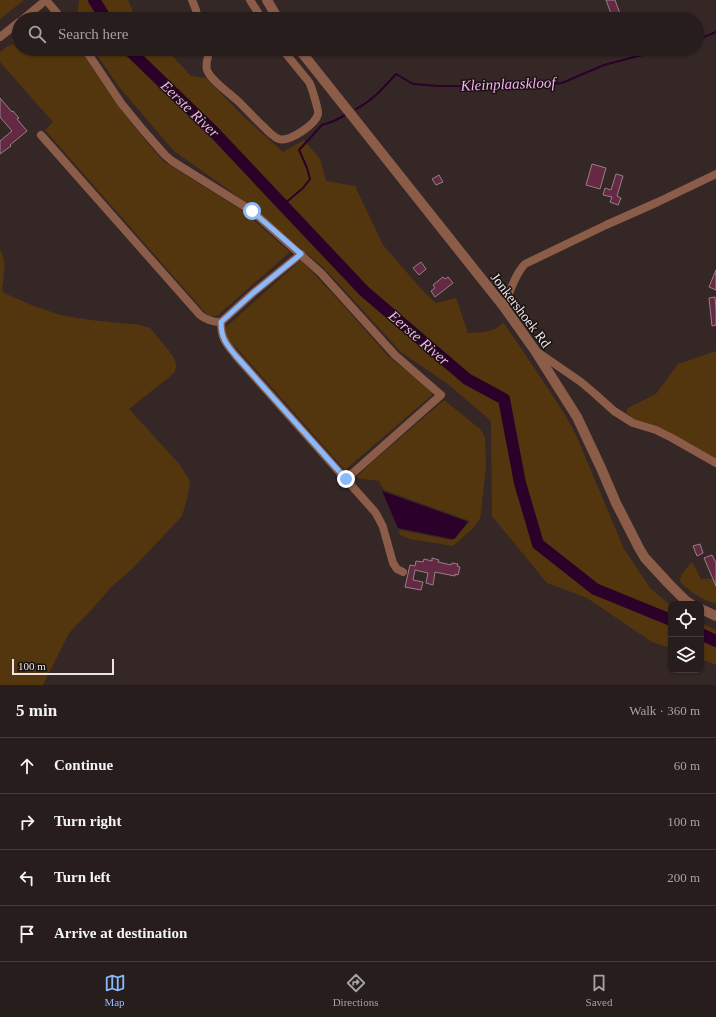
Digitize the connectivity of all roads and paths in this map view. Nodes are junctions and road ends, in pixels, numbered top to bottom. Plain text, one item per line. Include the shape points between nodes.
1 (46, 0) edge
2 (192, 0) edge
3 (250, 0) edge
4 (267, 0) edge
5 (31, 12) edge
6 (56, 12) edge
7 (196, 12) edge
8 (258, 12) edge
9 (274, 12) edge
10 (12, 28) edge
11 (0, 37) edge
12 (90, 56) edge
13 (208, 56) edge
14 (288, 56) edge
15 (304, 56) edge
16 (41, 135) dead end
17 (716, 174) edge
18 (301, 254) junction
19 (504, 307) junction
20 (221, 322) junction
21 (534, 349) junction
22 (716, 463) edge
23 (346, 479) junction
24 (403, 572) dead end
25 (686, 601) edge
26 (704, 610) edge
27 (716, 616) edge

1 - 5 street
1 - 6 street
2 - 7 street
3 - 8 street
4 - 9 street
10 - 11 street
12 - 18 street via 122,103 165,155 252,211
13 - 14 street via 206,66 208,72 273,136 283,139 294,136 318,116 310,84
15 - 19 street, Jonkershoek Rd
16 - 20 street via 200,315 204,319
17 - 19 street via 525,264
18 - 20 street
18 - 23 street via 335,288 390,351 441,395
19 - 21 street, Jonkershoek Rd
20 - 23 street via 226,344
21 - 22 street via 633,423 656,430
21 - 25 street, Jonkershoek Rd via 577,417 616,503 645,558
23 - 24 street via 379,519 393,563
26 - 27 street

